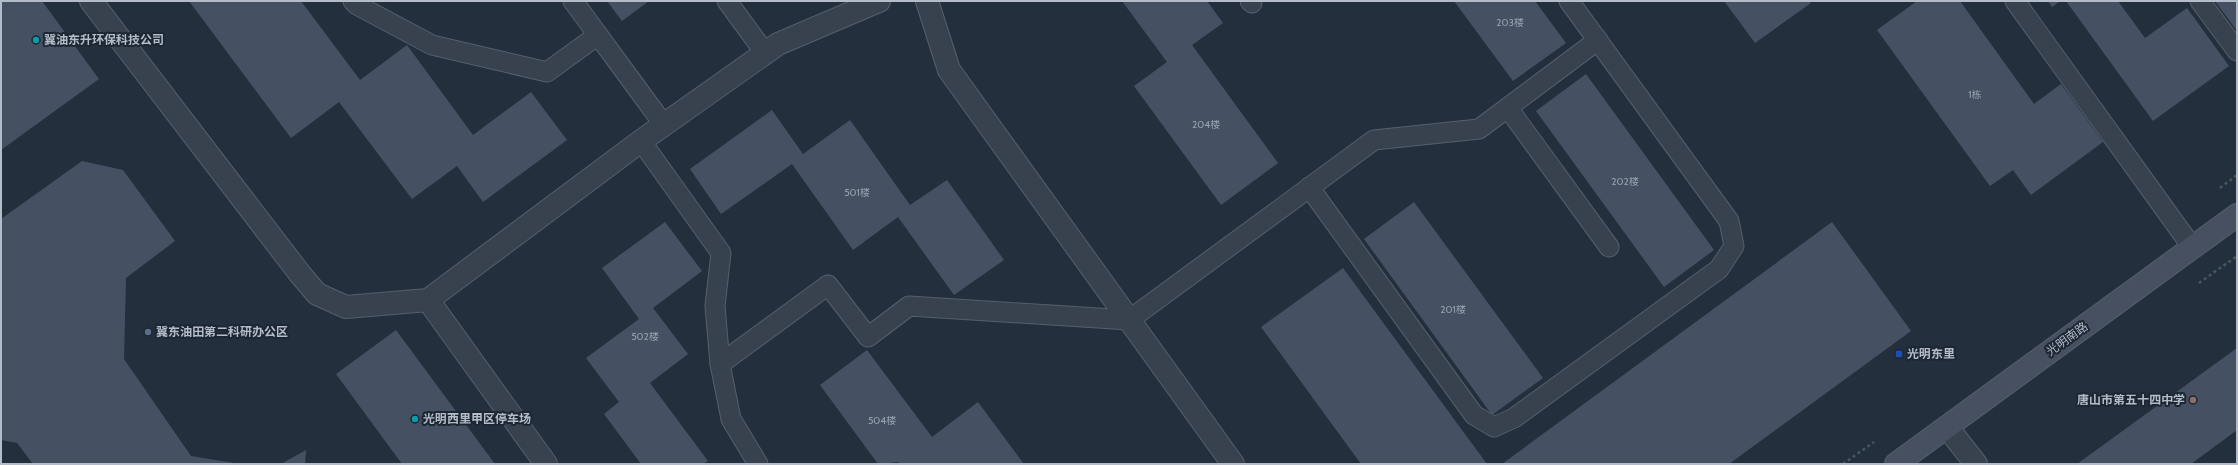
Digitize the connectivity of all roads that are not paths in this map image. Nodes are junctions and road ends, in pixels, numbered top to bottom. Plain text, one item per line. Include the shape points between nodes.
1 (91, 1) edge
2 (354, 1) edge
3 (573, 1) edge
4 (727, 1) edge
5 (879, 1) edge
6 (927, 1) edge
7 (1569, 1) edge
8 (2015, 1) edge
9 (2200, 1) edge
10 (598, 35) junction
11 (1598, 40) junction
12 (2237, 51) edge
13 (765, 53) junction
14 (1508, 108) junction
15 (664, 125) junction
16 (641, 141) junction
17 (1309, 187) junction
18 (2237, 215) edge
19 (1609, 247) dead end
20 (2192, 247) junction
21 (428, 300) junction
22 (1129, 320) junction
23 (720, 364) junction
24 (1947, 427) junction
25 (546, 464) edge
26 (758, 464) edge
27 (1233, 464) edge
28 (1896, 464) edge
29 (1976, 464) edge

1 - 21 street via 317,294 346,307
2 - 10 lane via 357,5 432,45 546,72
3 - 10 lane
4 - 13 lane
5 - 13 street via 778,44
6 - 22 street via 949,70
7 - 11 lane
8 - 20 lane
9 - 12 lane
10 - 15 lane
11 - 14 lane
11 - 17 lane via 1729,220 1734,246 1719,269 1514,418 1494,427 1474,416
13 - 15 street
14 - 17 lane via 1479,129 1374,140
14 - 19 lane
15 - 16 street
16 - 21 street
16 - 23 lane via 721,253 715,306
17 - 22 lane
18 - 20 main road, 光明南路
20 - 24 main road, 光明南路
21 - 25 street
22 - 23 lane via 909,306 868,337 828,285
22 - 27 street
23 - 26 lane via 731,419
24 - 28 main road, 光明南路
24 - 29 street

